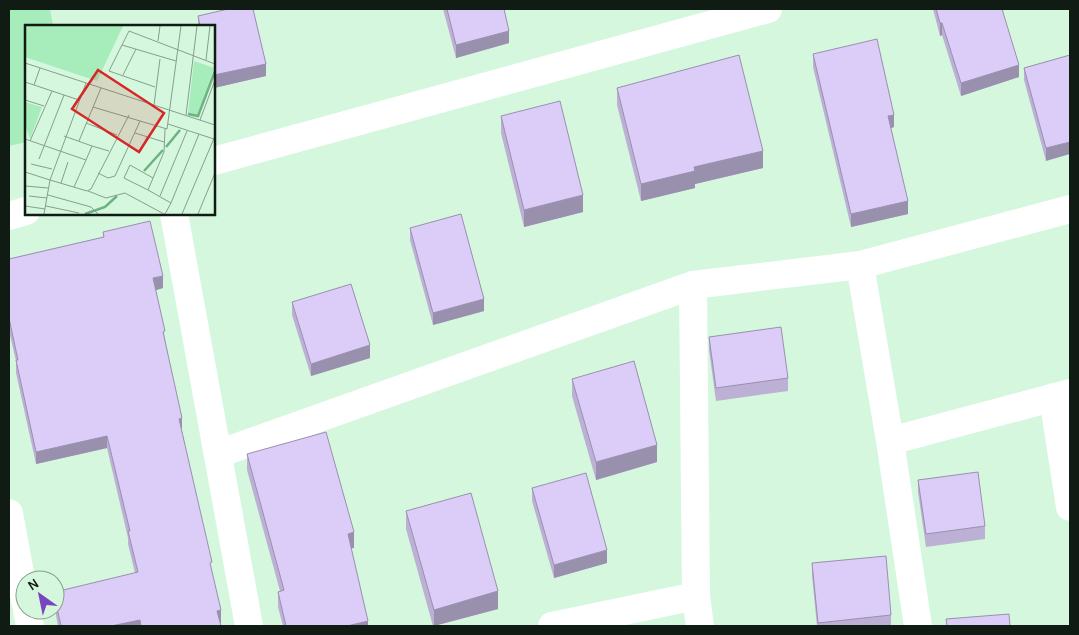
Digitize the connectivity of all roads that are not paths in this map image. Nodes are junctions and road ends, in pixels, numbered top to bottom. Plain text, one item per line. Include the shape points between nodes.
1 (768, 9) edge
2 (215, 161) edge
3 (1070, 209) edge
4 (25, 211) edge
5 (174, 215) edge
6 (9, 216) edge
7 (860, 265) junction
8 (693, 285) junction
9 (1062, 395) edge
10 (890, 441) junction
11 (218, 454) junction
12 (1070, 507) edge
13 (9, 513) edge
14 (19, 570) edge
15 (696, 596) junction
16 (249, 626) edge
17 (552, 626) edge
18 (700, 626) edge
19 (918, 626) edge

1 - 2 street
3 - 7 street
4 - 6 street
5 - 11 street
7 - 8 street
7 - 10 street
8 - 11 street
8 - 15 street
9 - 10 street
9 - 12 street
10 - 19 street
11 - 16 street
13 - 14 street
15 - 17 street
15 - 18 street

